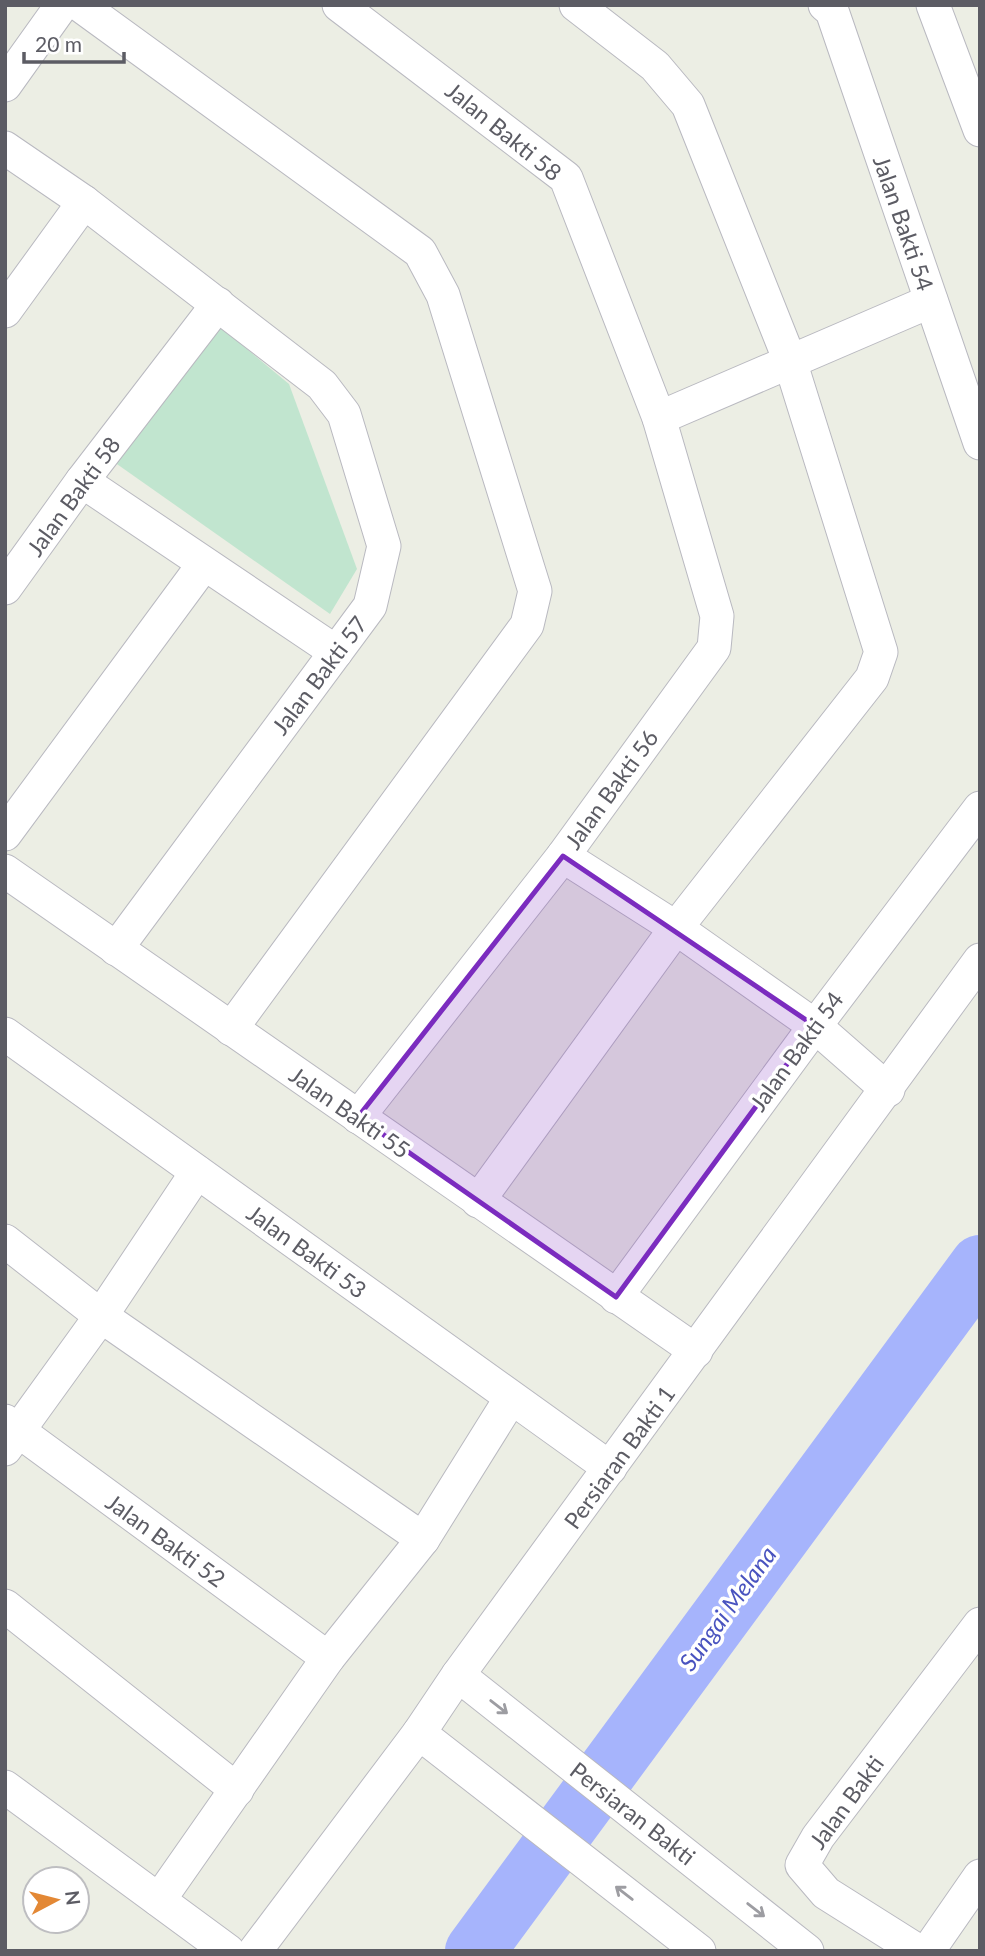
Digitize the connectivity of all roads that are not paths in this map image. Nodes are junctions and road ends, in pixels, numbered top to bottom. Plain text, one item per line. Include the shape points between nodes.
1 (62, 5) edge
2 (80, 5) edge
3 (339, 5) edge
4 (576, 5) edge
5 (825, 5) edge
6 (933, 5) edge
7 (5, 85) edge
8 (973, 87) edge
9 (980, 130) edge
10 (5, 148) edge
11 (84, 202) junction
12 (931, 301) junction
13 (218, 304) junction
14 (5, 311) edge
15 (790, 362) junction
16 (659, 418) junction
17 (980, 443) edge
18 (82, 481) junction
19 (204, 565) junction
20 (5, 588) edge
21 (336, 652) junction
22 (980, 808) edge
23 (5, 834) edge
24 (563, 856) junction
25 (5, 871) edge
26 (676, 928) junction
27 (116, 949) junction
28 (980, 960) edge
29 (815, 1026) junction
30 (231, 1029) junction
31 (5, 1034) edge
32 (888, 1090) junction
33 (358, 1117) junction
34 (197, 1172) junction
35 (478, 1201) junction
36 (5, 1241) edge
37 (616, 1297) junction
38 (101, 1316) junction
39 (696, 1351) junction
40 (511, 1398) junction
41 (10, 1434) edge
42 (610, 1468) junction
43 (423, 1539) junction
44 (5, 1606) edge
45 (980, 1624) edge
46 (328, 1658) junction
47 (458, 1675) junction
48 (419, 1733) junction
49 (5, 1787) edge
50 (237, 1790) junction
51 (980, 1876) edge
52 (159, 1900) junction
53 (688, 1943) edge
54 (228, 1951) edge
55 (255, 1951) edge
56 (807, 1951) edge
57 (918, 1951) edge
58 (928, 1951) edge

1 - 7 street
2 - 30 street via 420,252 443,295 535,592 527,625
3 - 16 street, Jalan Bakti 58 via 566,178
4 - 15 street via 655,66 688,106
5 - 12 street, Jalan Bakti 54 via 832,11
6 - 8 street
8 - 9 street
10 - 11 street, Jalan Bakti 57
11 - 13 street, Jalan Bakti 57
11 - 14 street
12 - 15 street
12 - 17 street, Jalan Bakti 54
13 - 18 street, Jalan Bakti 58
13 - 21 street, Jalan Bakti 57 via 322,385 344,414 384,546 370,606
15 - 16 street
15 - 26 street via 881,652 872,678
16 - 24 street, Jalan Bakti 56 via 717,616 714,648
18 - 19 street
18 - 20 street, Jalan Bakti 58
19 - 21 street
19 - 23 street
21 - 27 street, Jalan Bakti 57
22 - 29 street, Jalan Bakti 54
24 - 26 street
24 - 33 street, Jalan Bakti 56
25 - 27 street, Jalan Bakti 55
26 - 29 street
26 - 35 street
27 - 30 street, Jalan Bakti 55
28 - 32 street, Persiaran Bakti 1
29 - 32 street
29 - 37 street, Jalan Bakti 54
30 - 33 street, Jalan Bakti 55
31 - 34 street, Jalan Bakti 53
32 - 39 street, Persiaran Bakti 1
33 - 35 street, Jalan Bakti 55
34 - 38 street
34 - 40 street, Jalan Bakti 53
35 - 37 street, Jalan Bakti 55
36 - 38 street
37 - 39 street, Jalan Bakti 55
38 - 41 street
38 - 43 street
39 - 42 street, Persiaran Bakti 1
40 - 42 street, Jalan Bakti 53
40 - 43 street
41 - 46 street, Jalan Bakti 52
42 - 47 street, Persiaran Bakti 1
43 - 46 street
44 - 50 street
45 - 57 street, Jalan Bakti via 818,1838 802,1866 826,1893
46 - 50 street
47 - 48 street, Persiaran Bakti 1
47 -> 56 street, Persiaran Bakti
53 -> 48 street
48 - 55 street, Persiaran Bakti 1
49 - 52 street
50 - 52 street
51 - 58 street
52 - 54 street

